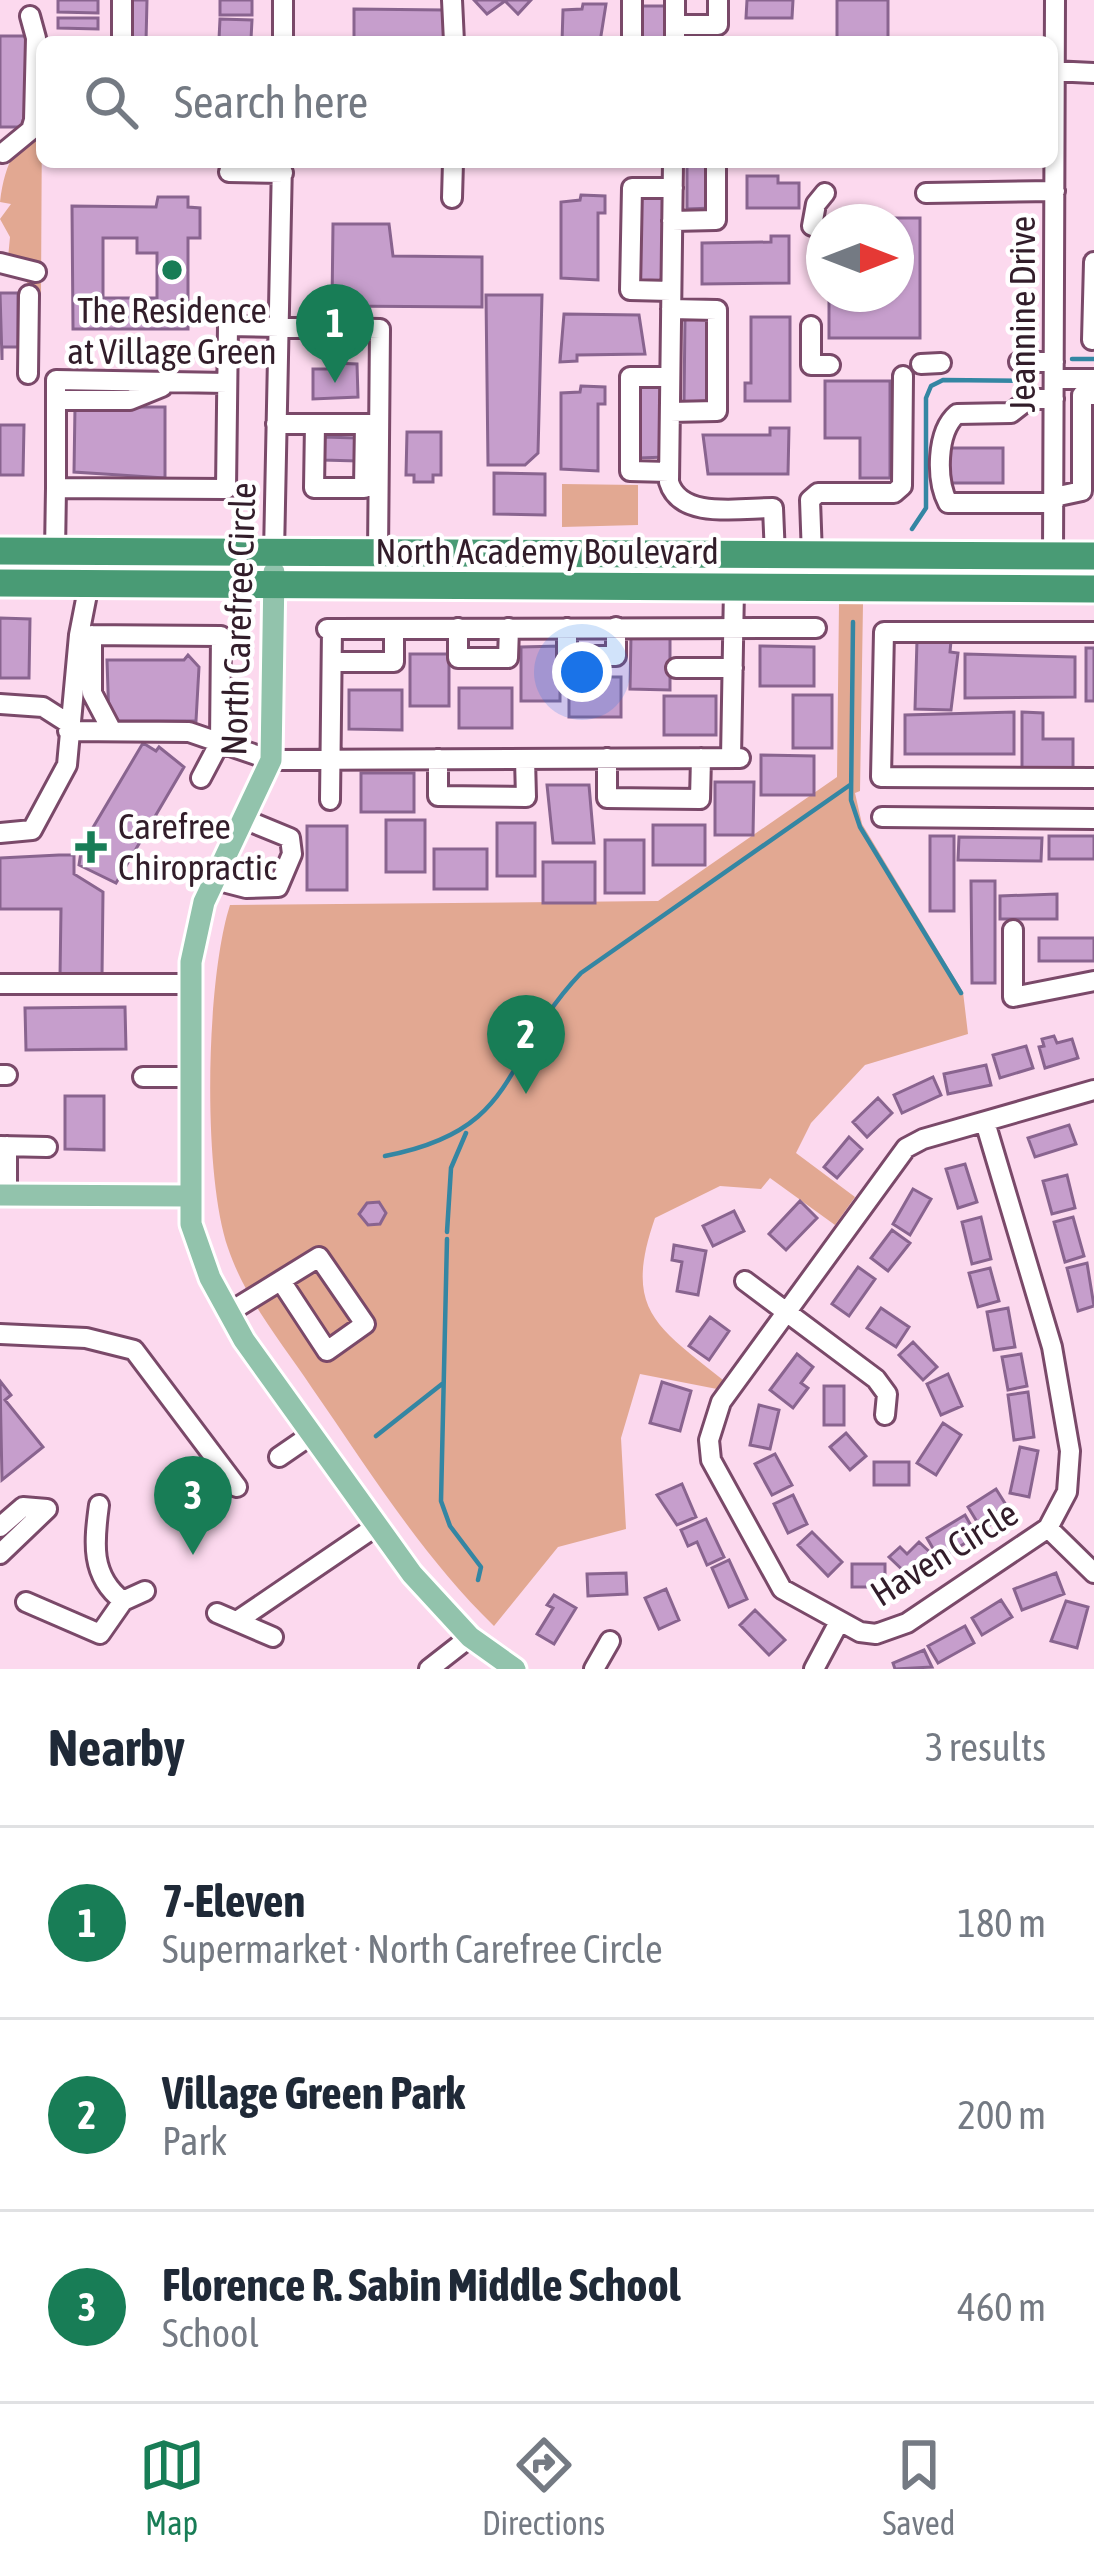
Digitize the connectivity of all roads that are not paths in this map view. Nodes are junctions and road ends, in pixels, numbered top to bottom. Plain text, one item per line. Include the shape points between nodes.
1 (122, 0) edge
2 (283, 0) edge
3 (452, 0) edge
4 (632, 0) edge
5 (675, 0) edge
6 (718, 0) edge
7 (1055, 0) edge
8 (30, 16) dead end
9 (675, 33) edge
10 (122, 36) edge
11 (283, 36) edge
12 (454, 36) edge
13 (632, 36) edge
14 (1054, 36) edge
15 (1058, 70) edge
16 (1094, 73) edge
17 (3, 153) dead end
18 (272, 168) edge
19 (283, 168) edge
20 (453, 168) edge
21 (673, 168) edge
22 (716, 168) edge
23 (1055, 168) edge
24 (229, 172) dead end
25 (673, 188) junction
26 (1055, 191) junction
27 (825, 193) dead end
28 (926, 193) dead end
29 (452, 198) dead end
30 (816, 204) edge
31 (672, 221) junction
32 (1094, 262) edge
33 (0, 263) edge
34 (35, 272) dead end
35 (29, 295) dead end
36 (671, 300) junction
37 (811, 326) dead end
38 (282, 327) junction
39 (1054, 340) junction
40 (1093, 340) edge
41 (1018, 362) dead end
42 (830, 365) dead end
43 (28, 374) dead end
44 (903, 376) dead end
45 (670, 377) junction
46 (1094, 379) edge
47 (1054, 380) junction
48 (227, 383) junction
49 (1094, 395) edge
50 (670, 412) junction
51 (276, 424) junction
52 (315, 424) junction
53 (372, 424) junction
54 (669, 472) junction
55 (56, 488) junction
56 (372, 488) junction
57 (1054, 500) junction
58 (0, 551) edge
59 (55, 552) junction
60 (274, 553) junction
61 (378, 554) junction
62 (775, 556) junction
63 (812, 556) junction
64 (1053, 556) junction
65 (1094, 556) edge
66 (0, 583) edge
67 (89, 584) junction
68 (274, 586) junction
69 (734, 588) junction
70 (1094, 589) edge
71 (734, 626) junction
72 (394, 628) junction
73 (458, 628) junction
74 (509, 628) junction
75 (567, 628) junction
76 (616, 628) junction
77 (816, 628) dead end
78 (1094, 632) edge
79 (86, 635) junction
80 (332, 662) junction
81 (676, 668) dead end
82 (733, 668) junction
83 (41, 682) dead end
84 (0, 704) edge
85 (41, 706) junction
86 (68, 727) junction
87 (112, 731) junction
88 (220, 742) junction
89 (607, 758) junction
90 (701, 758) junction
91 (331, 759) junction
92 (438, 759) junction
93 (525, 759) junction
94 (271, 760) junction
95 (201, 778) dead end
96 (1094, 778) edge
97 (330, 800) dead end
98 (882, 817) dead end
99 (1094, 819) edge
100 (246, 820) junction
101 (0, 833) edge
102 (214, 880) junction
103 (1013, 930) dead end
104 (1094, 982) edge
105 (0, 984) edge
106 (189, 984) junction
107 (143, 1076) dead end
108 (187, 1077) junction
109 (1094, 1090) edge
110 (985, 1122) junction
111 (4, 1146) edge
112 (46, 1147) dead end
113 (3, 1195) edge
114 (188, 1196) junction
115 (281, 1281) junction
116 (745, 1281) dead end
117 (786, 1312) junction
118 (228, 1313) junction
119 (0, 1334) edge
120 (885, 1415) dead end
121 (311, 1435) junction
122 (279, 1457) dead end
123 (237, 1487) dead end
124 (99, 1505) dead end
125 (377, 1525) junction
126 (0, 1527) edge
127 (1048, 1528) junction
128 (0, 1554) edge
129 (1094, 1573) edge
130 (145, 1591) dead end
131 (123, 1601) junction
132 (26, 1602) dead end
133 (218, 1613) dead end
134 (237, 1621) junction
135 (838, 1624) junction
136 (273, 1637) dead end
137 (470, 1637) junction
138 (610, 1641) dead end
139 (429, 1669) edge
140 (515, 1669) edge
141 (594, 1669) edge
142 (814, 1669) edge

1 - 10 street
2 - 11 street
3 - 12 street
4 - 13 street
5 - 9 street
6 - 9 street via 718,25
7 - 14 street, Jeannine Drive
8 - 17 street via 34,120
15 - 16 street
18 - 24 street
19 - 38 street, North Carefree Circle
20 - 29 street
21 - 25 street
22 - 31 street via 716,220
23 - 26 street, Jeannine Drive
25 - 31 street
25 - 36 street via 632,188 630,290
26 - 28 street
26 - 39 street, Jeannine Drive
27 - 30 street
31 - 36 street
32 - 40 street
33 - 34 street
35 - 43 street
36 - 45 street
36 - 50 street via 717,310 717,411
37 - 42 street via 811,364
38 - 48 street via 228,326
38 - 51 street, North Carefree Circle
38 - 53 street via 380,329
39 - 40 street
39 - 47 street, Jeannine Drive
41 - 47 street
44 - 63 street via 902,486 810,500
45 - 50 street
45 - 54 street via 630,377 630,471
46 - 47 street
47 - 57 street, Jeannine Drive
47 - 57 street via 1011,413 957,414 942,440 942,492 948,503
48 - 55 street via 226,489
48 - 55 street via 56,380
49 - 57 street via 1082,395 1082,491
50 - 54 street
51 - 52 street
51 - 60 street, North Carefree Circle
52 - 53 street
52 - 56 street via 314,488
53 - 56 street
54 - 62 street via 671,492 685,504 773,508
55 - 59 street
56 - 61 street
57 - 64 street, Jeannine Drive
58 - 59 highway, North Academy Boulevard
59 - 60 highway, North Academy Boulevard
60 - 61 highway, North Academy Boulevard
60 - 68 main road, North Carefree Circle
61 - 62 highway, North Academy Boulevard
62 - 63 highway, North Academy Boulevard
63 - 64 highway, North Academy Boulevard
64 - 65 highway, North Academy Boulevard
66 - 67 highway, North Academy Boulevard
67 - 68 highway, North Academy Boulevard
67 - 79 street
68 - 69 highway, North Academy Boulevard
68 - 94 main road, North Carefree Circle
69 - 70 highway, North Academy Boulevard
69 - 71 street
71 - 76 street
71 - 77 street
71 - 82 street
72 - 73 street
72 - 80 street via 394,662
72 - 80 street via 330,629
73 - 74 street
73 - 74 street via 458,658 508,658
74 - 75 street
75 - 76 street
75 - 76 street via 567,656 616,656
78 - 96 street via 884,632 881,777
79 - 86 street
79 - 87 street via 92,693
79 - 88 street via 221,635
80 - 91 street
81 - 82 street
82 - 90 street via 736,758
83 - 85 street
84 - 85 street
85 - 86 street
86 - 87 street
86 - 101 street via 64,777 32,830
87 - 88 street via 179,731
88 - 94 street
88 - 95 street
89 - 90 street
89 - 90 street via 607,798 700,799
89 - 93 street
91 - 92 street
91 - 94 street
91 - 97 street
92 - 93 street
92 - 93 street via 438,796 526,796
94 - 100 main road, North Carefree Circle
98 - 99 street
100 - 102 main road, North Carefree Circle
100 - 102 street via 290,838 285,874 278,886
102 - 106 main road, North Carefree Circle
103 - 104 street via 1013,997
105 - 106 street
106 - 108 main road, North Carefree Circle
107 - 108 street
108 - 114 main road, North Carefree Circle
109 - 110 street, Haven Circle
110 - 117 street, Haven Circle via 907,1148
110 - 127 street, Haven Circle via 1052,1347 1070,1451 1067,1492
111 - 112 street
111 - 113 street
113 - 114 main road
114 - 118 main road, North Carefree Circle via 203,1259
115 - 115 street via 327,1351 365,1324 320,1257
115 - 118 street
116 - 117 street
117 - 120 street via 876,1379 886,1394
117 - 135 street, Haven Circle via 721,1402 711,1460 782,1589
118 - 121 main road, North Carefree Circle
119 - 123 street via 86,1338 134,1350
121 - 122 street
121 - 125 main road, North Carefree Circle
124 - 131 street via 95,1560
125 - 134 street
125 - 137 main road, North Carefree Circle
126 - 128 street via 23,1507 47,1509
127 - 129 street
127 - 135 street, Haven Circle via 907,1623 876,1634
130 - 131 street
131 - 132 street via 100,1634
133 - 134 street
134 - 136 street
135 - 142 street
137 - 139 street
137 - 140 main road, North Carefree Circle
138 - 141 street

